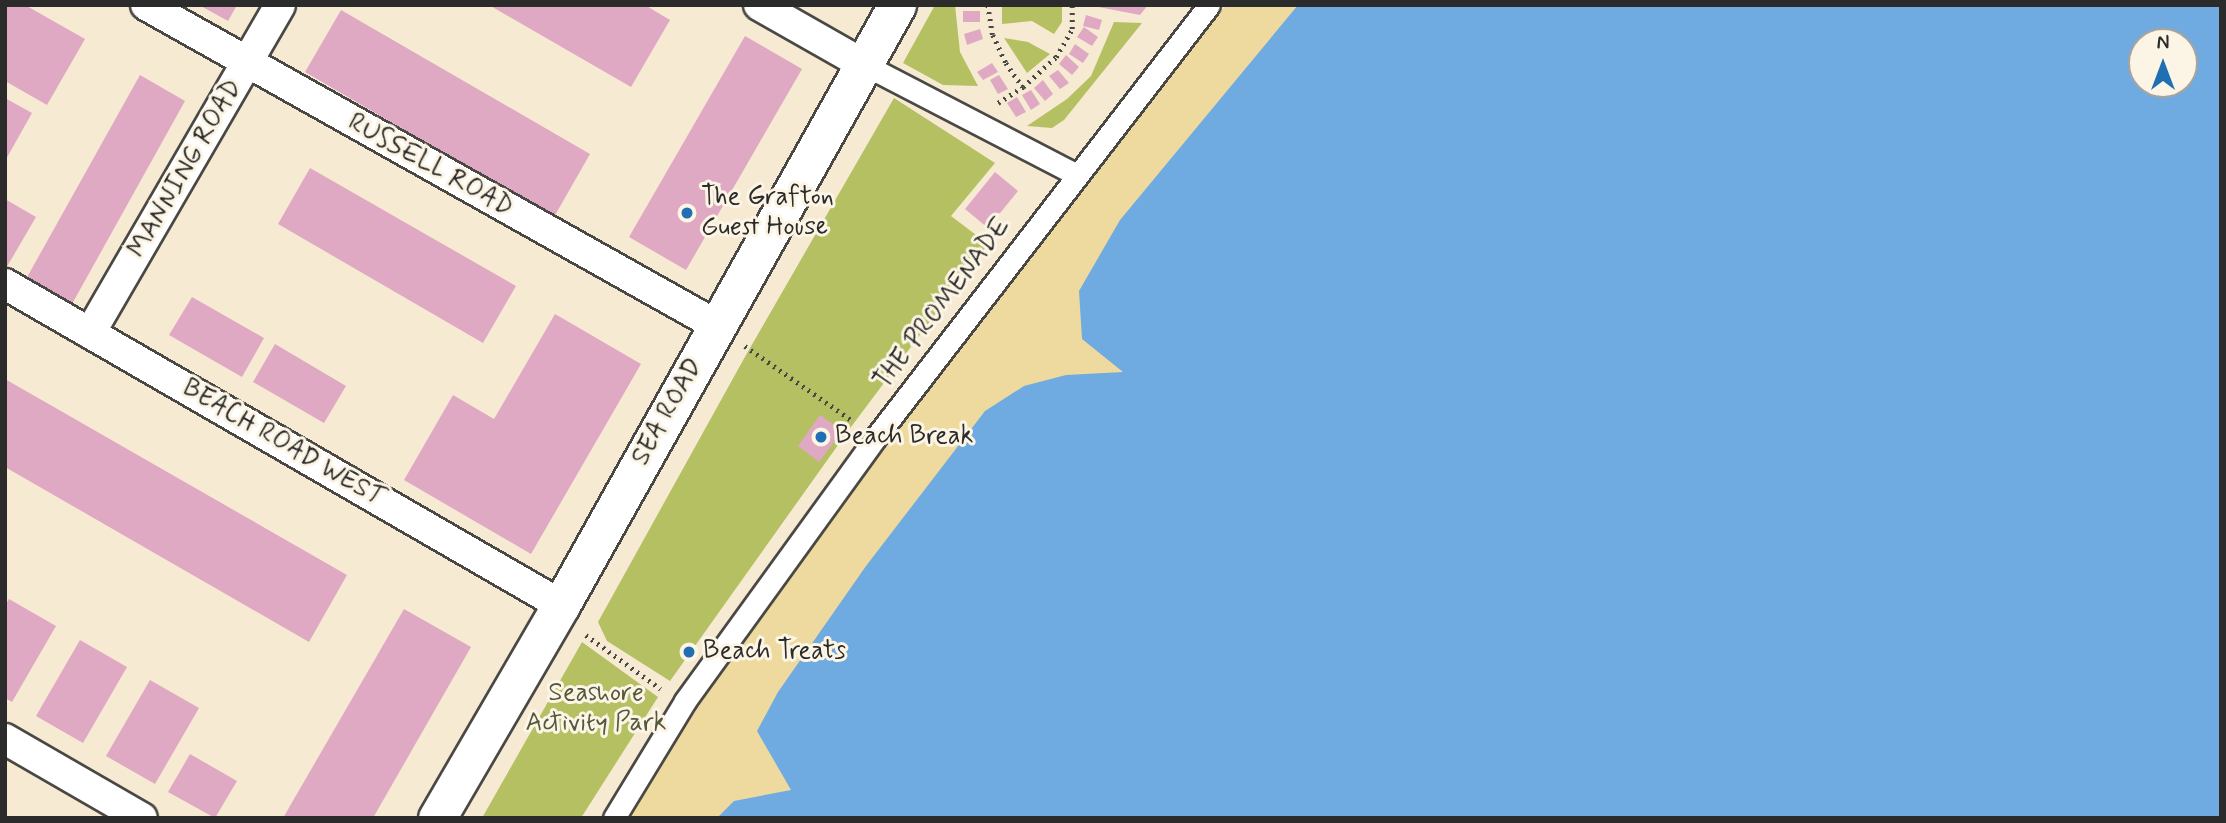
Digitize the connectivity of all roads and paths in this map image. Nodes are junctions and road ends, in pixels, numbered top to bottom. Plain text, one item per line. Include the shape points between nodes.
1 (146, 5) edge
2 (281, 5) edge
3 (759, 5) edge
4 (897, 5) edge
5 (988, 5) edge
6 (1072, 5) edge
7 (1209, 5) edge
8 (247, 64) junction
9 (863, 64) junction
10 (1023, 87) junction
11 (971, 120) junction
12 (1077, 175) junction
13 (5, 284) edge
14 (716, 325) junction
15 (90, 333) junction
16 (876, 437) junction
17 (561, 605) junction
18 (685, 701) junction
19 (5, 739) edge
20 (142, 818) edge
21 (437, 818) edge
22 (614, 818) edge

1 - 8 street, RUSSELL ROAD
2 - 8 street, MANNING ROAD
3 - 9 street
4 - 9 street, SEA ROAD
5 - 10 path via 993,35
6 - 10 path via 1072,29 1056,57
7 - 12 street, THE PROMENADE
8 - 14 street, RUSSELL ROAD
8 - 15 street, MANNING ROAD
9 - 11 street
9 - 14 street, SEA ROAD
10 - 11 path
11 - 12 street
12 - 16 street, THE PROMENADE
13 - 15 street, BEACH ROAD WEST
14 - 16 path
14 - 17 street, SEA ROAD
15 - 17 street, BEACH ROAD WEST
16 - 18 street, THE PROMENADE
17 - 18 path via 588,637
17 - 21 street, SEA ROAD
18 - 22 street, THE PROMENADE
19 - 20 street

